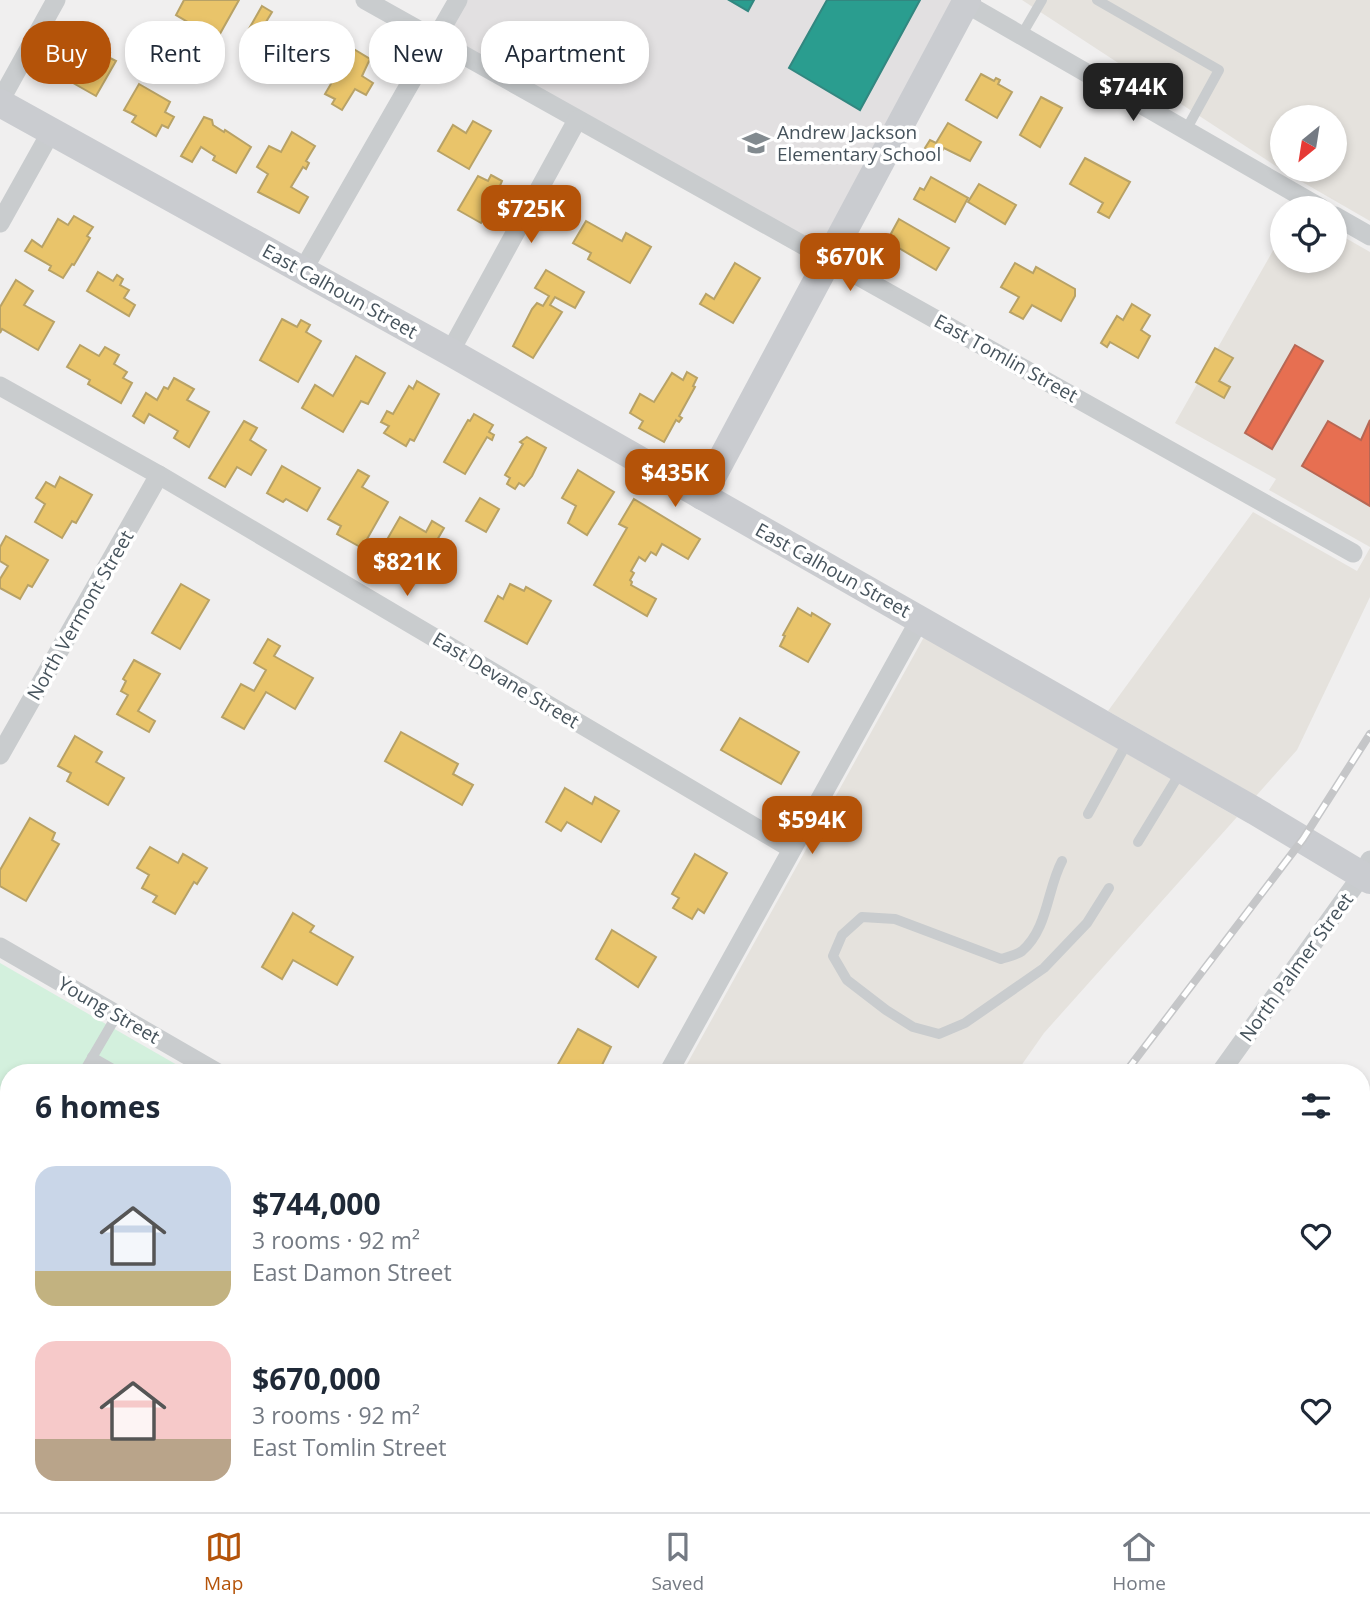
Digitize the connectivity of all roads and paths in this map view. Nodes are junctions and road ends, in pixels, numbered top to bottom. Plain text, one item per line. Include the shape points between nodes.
1 (56, 0) edge
2 (365, 0) edge
3 (458, 0) edge
4 (1042, 0) edge
5 (1097, 0) edge
6 (966, 2) edge
7 (402, 21) edge
8 (446, 21) edge
9 (1021, 36) junction
10 (467, 58) edge
11 (411, 84) edge
12 (0, 102) edge
13 (577, 120) junction
14 (52, 130) junction
15 (1186, 130) junction
16 (1300, 196) edge
17 (0, 223) edge
18 (1347, 223) edge
19 (1370, 236) edge
20 (830, 259) junction
21 (303, 270) junction
22 (450, 352) junction
23 (0, 386) edge
24 (159, 475) junction
25 (702, 496) junction
26 (1353, 553) dead end
27 (920, 619) junction
28 (1129, 739) junction
29 (0, 755) edge
30 (1182, 769) junction
31 (1088, 814) dead end
32 (1138, 842) dead end
33 (792, 849) junction
34 (1062, 861) dead end
35 (1367, 872) edge
36 (1110, 888) dead end
37 (0, 947) edge
38 (117, 1015) junction
39 (92, 1057) junction
40 (88, 1064) edge
41 (104, 1064) edge
42 (189, 1064) edge
43 (673, 1064) edge
44 (1227, 1064) edge

1 - 12 street
2 - 7 street, East Tomlin Street
3 - 8 street
4 - 9 lane
5 - 15 lane via 1219,70
6 - 9 street
6 - 20 street
9 - 15 street
10 - 13 street, East Tomlin Street
11 - 21 street
12 - 14 street, East Calhoun Street
13 - 20 street, East Tomlin Street
13 - 22 street
14 - 17 street
14 - 21 street, East Calhoun Street
15 - 16 street
18 - 19 street
20 - 25 street
20 - 26 street, East Tomlin Street
21 - 22 street, East Calhoun Street
22 - 25 street, East Calhoun Street
23 - 24 street, East Devane Street
24 - 29 street, North Vermont Street
24 - 33 street, East Devane Street
25 - 27 street, East Calhoun Street
27 - 28 street, East Calhoun Street
27 - 33 street
28 - 30 street, East Calhoun Street
28 - 31 lane
30 - 32 lane
30 - 35 street, East Calhoun Street
33 - 43 street
34 - 36 lane via 1047,908 1021,952 1001,959 895,919 862,917 842,935 833,956 847,980 886,1010 913,1027 939,1034 965,1023 1044,968 1087,923
35 - 44 street, North Palmer Street
37 - 38 street, Young Street
38 - 39 lane
38 - 42 street, Young Street
39 - 40 lane
39 - 41 lane

